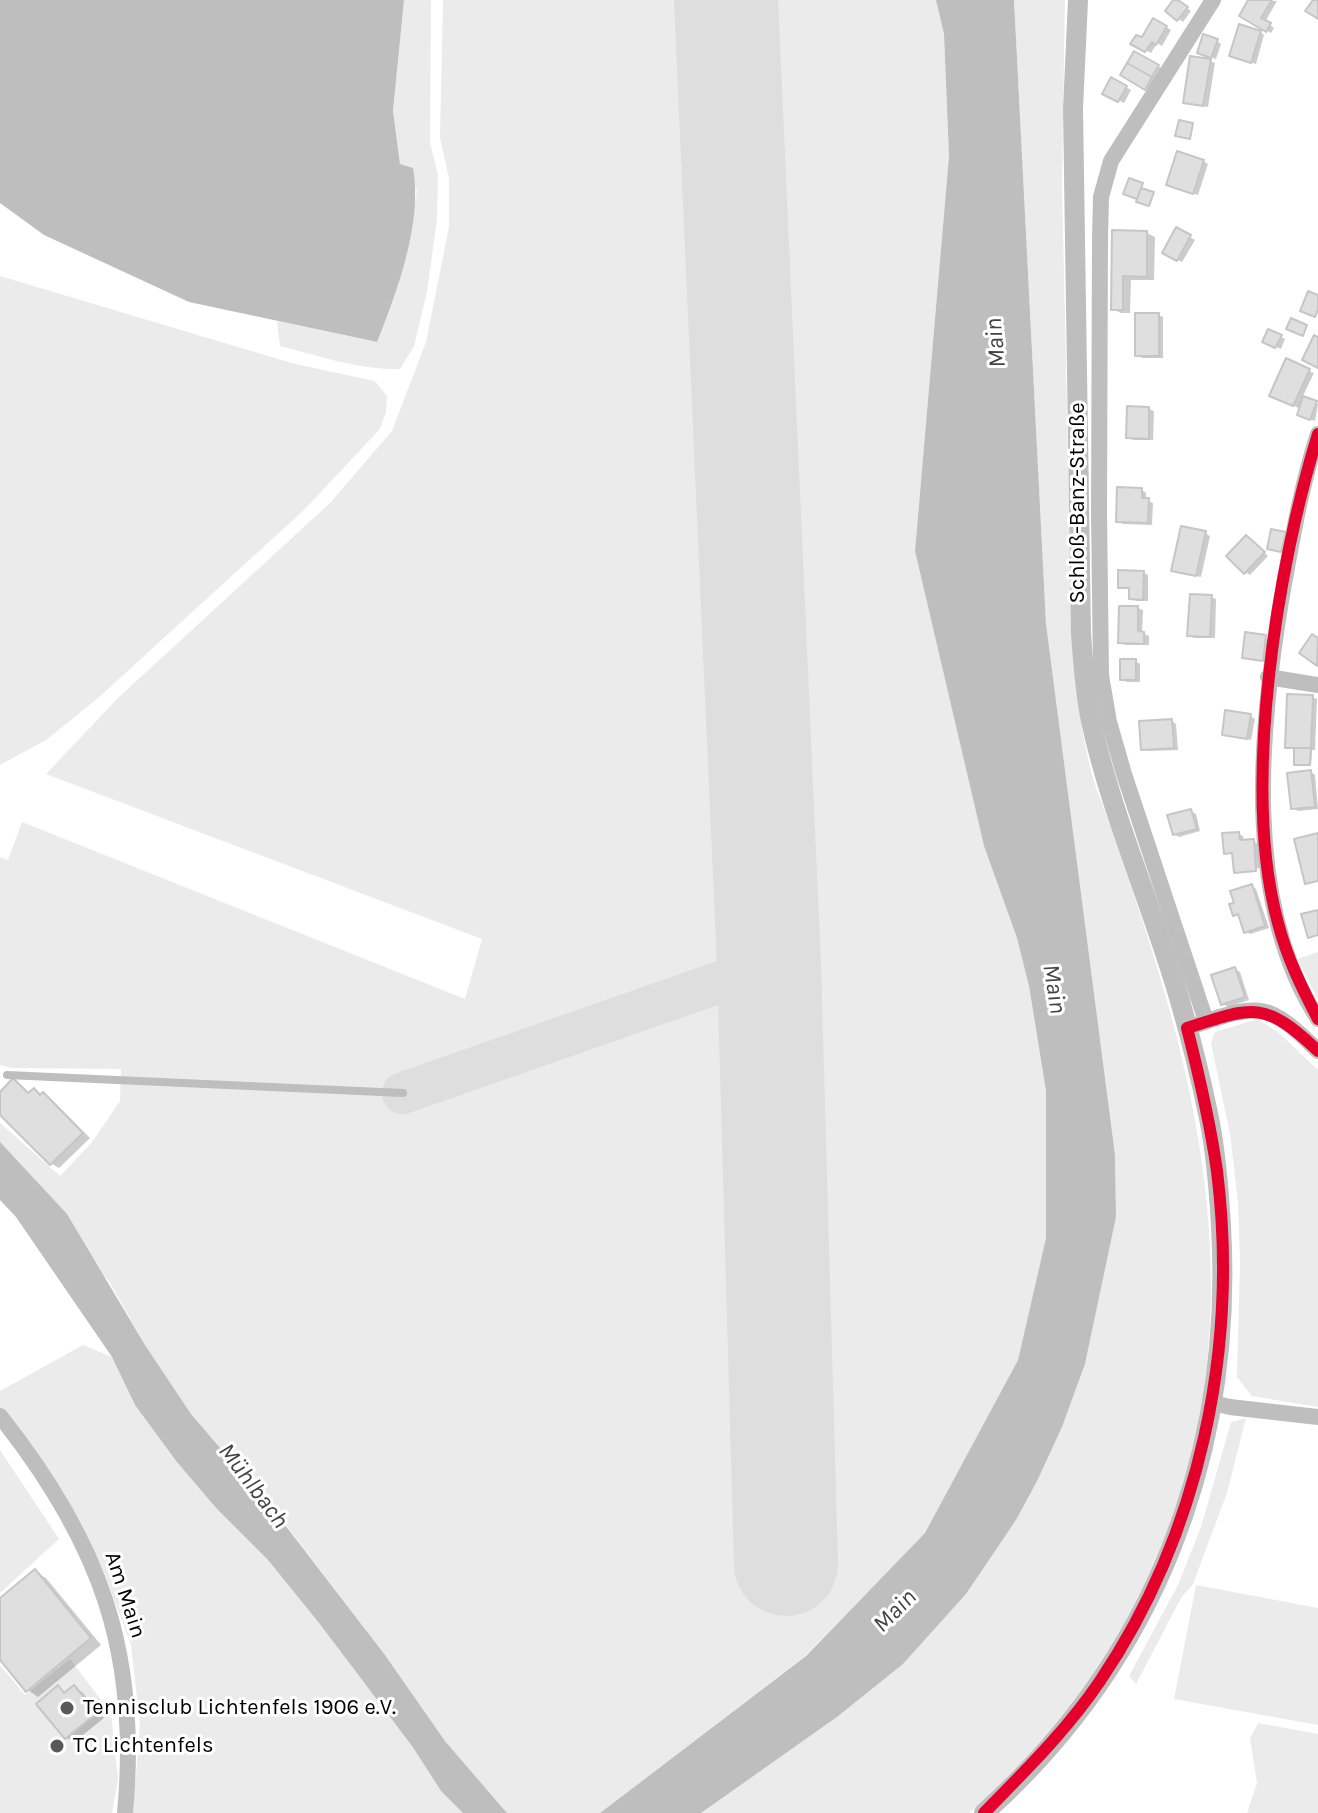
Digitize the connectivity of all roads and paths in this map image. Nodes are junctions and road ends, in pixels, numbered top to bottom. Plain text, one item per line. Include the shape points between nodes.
1 (1078, 0) edge
2 (1213, 0) edge
3 (1318, 434) edge
4 (1268, 677) junction
5 (1318, 686) edge
6 (1318, 1019) edge
7 (1197, 1024) junction
8 (1318, 1051) edge
9 (7, 1075) dead end
10 (403, 1093) dead end
11 (1213, 1403) junction
12 (0, 1416) edge
13 (1318, 1417) edge
14 (125, 1813) edge
15 (984, 1813) edge

1 - 7 street via 1073,109 1085,687 1105,773
2 - 7 street, Schloß-Banz-Straße via 1111,161 1101,197 1100,238 1101,675 1109,722
3 - 4 street via 1298,509
4 - 5 street
4 - 6 street via 1263,776 1273,897 1290,962
7 - 8 street via 1262,1009
7 - 11 street via 1219,1193 1222,1311
9 - 10 lane
11 - 13 street
11 - 15 street via 1188,1506 1144,1609 1083,1706 1035,1764
12 - 14 street, Am Main via 87,1549 107,1599 119,1642 129,1724

